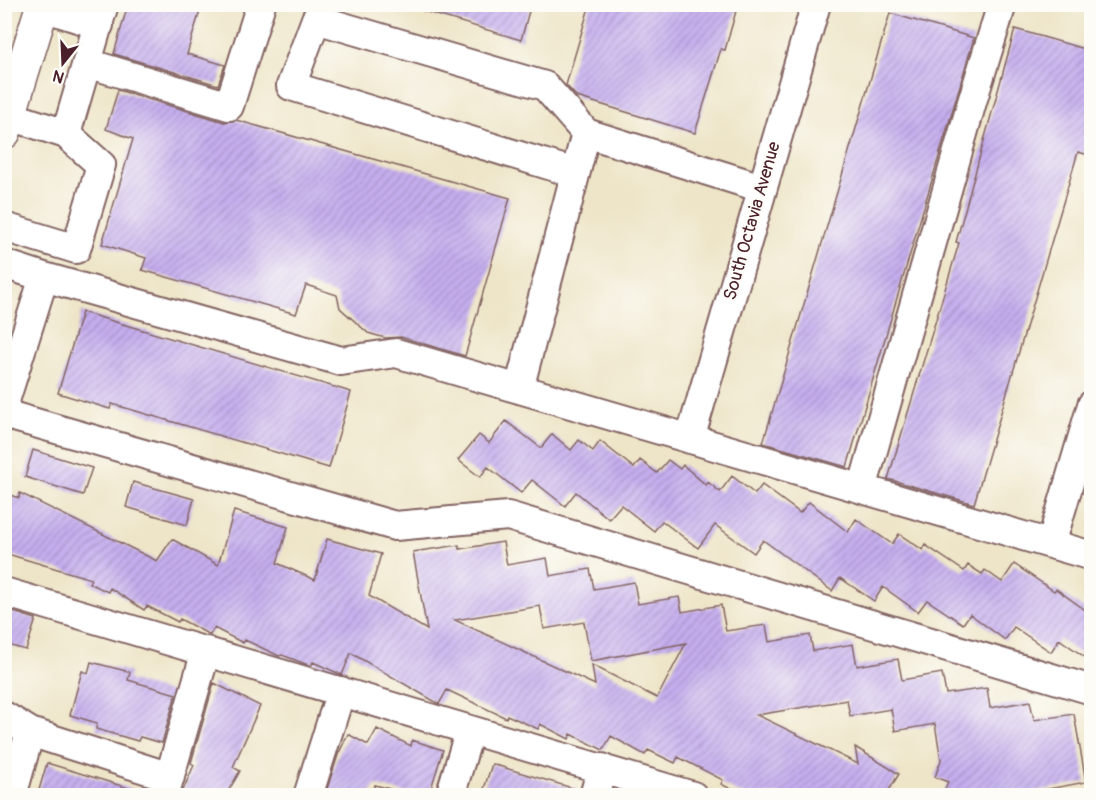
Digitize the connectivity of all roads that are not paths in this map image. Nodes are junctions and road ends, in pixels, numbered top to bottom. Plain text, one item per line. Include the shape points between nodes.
1 (261, 4) edge
2 (816, 4) edge
3 (1002, 4) edge
4 (43, 6) edge
5 (102, 15) edge
6 (87, 63) junction
7 (6, 121) edge
8 (586, 133) junction
9 (66, 134) junction
10 (575, 173) junction
11 (762, 188) junction
12 (4, 227) edge
13 (4, 264) edge
14 (44, 277) junction
15 (519, 389) junction
16 (4, 404) edge
17 (1092, 405) edge
18 (4, 414) edge
19 (690, 439) junction
20 (862, 489) junction
21 (1052, 544) junction
22 (1092, 556) edge
23 (4, 592) edge
24 (206, 651) junction
25 (1092, 690) edge
26 (341, 691) junction
27 (4, 716) edge
28 (470, 730) junction
29 (30, 732) junction
30 (602, 768) junction
31 (167, 786) edge
32 (12, 795) edge
33 (308, 795) edge
34 (450, 795) edge
35 (594, 795) edge
36 (693, 795) edge

1 - 6 street via 229,106
2 - 11 street, South Octavia Avenue
3 - 20 street
4 - 5 street
4 - 7 main road
5 - 6 street
6 - 9 street
7 - 9 street
8 - 10 street
8 - 10 street via 545,86 316,19 291,86
8 - 11 street
9 - 12 street via 101,165 76,249
10 - 15 street
11 - 19 street, South Octavia Avenue
13 - 14 street
14 - 15 street via 341,361 396,353
14 - 16 street
15 - 19 street
17 - 21 street
18 - 25 street via 395,526 508,516
19 - 20 street
20 - 21 street
21 - 22 street
23 - 24 street
24 - 26 street
24 - 31 street
26 - 28 street
26 - 33 street
27 - 29 street
28 - 30 street
28 - 34 street
29 - 31 street
29 - 32 street
30 - 35 street
30 - 36 street

